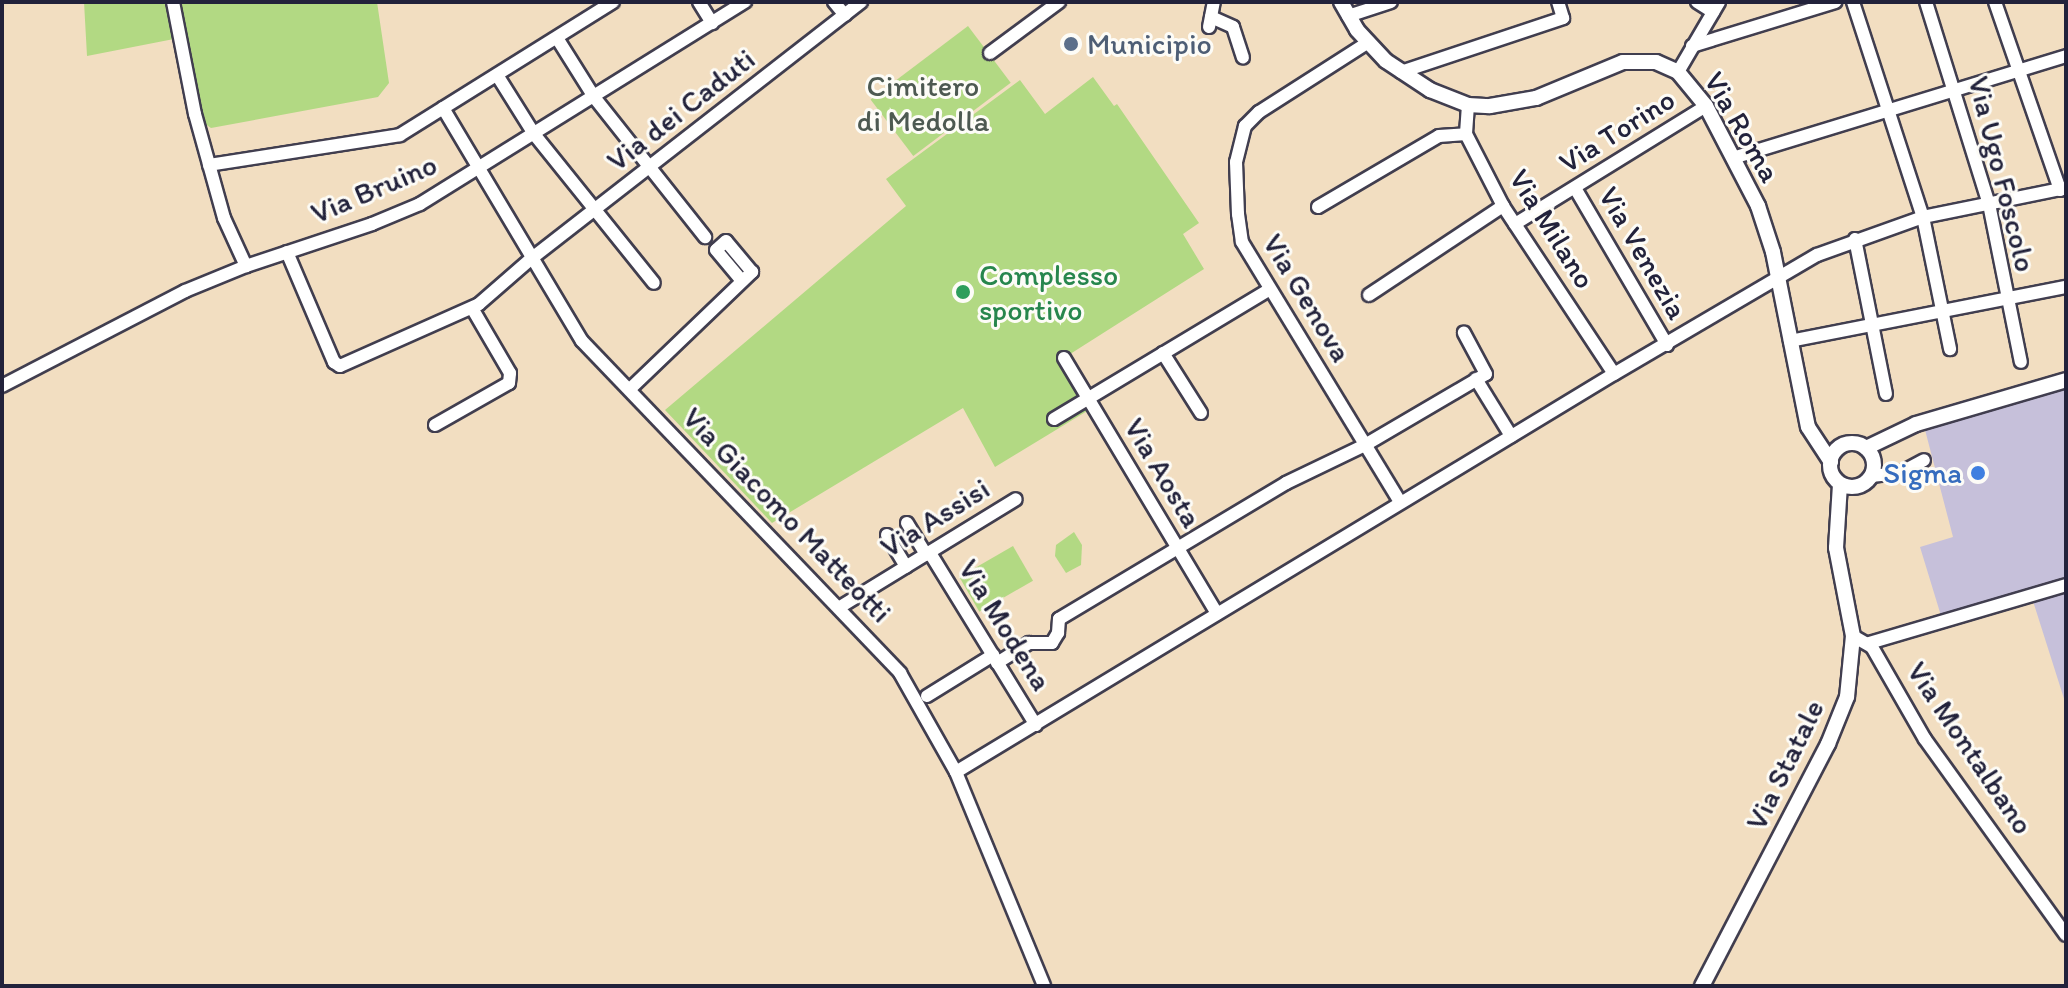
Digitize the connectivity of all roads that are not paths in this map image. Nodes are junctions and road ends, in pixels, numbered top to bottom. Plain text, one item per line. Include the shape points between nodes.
1 (173, 2) edge
2 (613, 2) edge
3 (699, 2) edge
4 (745, 2) edge
5 (834, 2) edge
6 (861, 2) edge
7 (1059, 2) edge
8 (1214, 2) edge
9 (1341, 2) edge
10 (1391, 2) edge
11 (1558, 2) edge
12 (1697, 2) edge
13 (1835, 2) edge
14 (1853, 2) edge
15 (1926, 2) edge
16 (1995, 2) edge
17 (1716, 7) edge
18 (845, 15) junction
19 (1348, 16) junction
20 (712, 23) junction
21 (557, 38) junction
22 (1367, 43) junction
23 (1692, 46) junction
24 (990, 53) dead end
25 (2066, 56) edge
26 (1243, 57) dead end
27 (2019, 71) junction
28 (1401, 72) junction
29 (1678, 72) junction
30 (497, 75) junction
31 (1955, 91) junction
32 (594, 97) junction
33 (1468, 105) junction
34 (1706, 106) junction
35 (443, 108) junction
36 (1890, 111) junction
37 (534, 134) junction
38 (1466, 134) junction
39 (1736, 157) junction
40 (209, 165) junction
41 (650, 167) junction
42 (481, 168) junction
43 (1575, 188) junction
44 (2063, 189) edge
45 (1989, 204) junction
46 (1503, 206) junction
47 (1318, 207) dead end
48 (594, 211) junction
49 (1923, 217) junction
50 (1515, 224) junction
51 (705, 237) dead end
52 (1855, 239) junction
53 (287, 252) junction
54 (532, 258) junction
55 (246, 266) junction
56 (1777, 278) junction
57 (742, 281) dead end
58 (654, 283) dead end
59 (2066, 287) edge
60 (1270, 289) junction
61 (1369, 295) dead end
62 (2007, 299) junction
63 (472, 308) junction
64 (1944, 312) junction
65 (1873, 326) junction
66 (1464, 333) dead end
67 (1790, 341) junction
68 (1667, 345) junction
69 (1950, 349) dead end
70 (1163, 353) junction
71 (1064, 358) dead end
72 (2021, 362) dead end
73 (1614, 374) junction
74 (1476, 379) junction
75 (2066, 380) edge
76 (2, 386) edge
77 (631, 388) junction
78 (1886, 394) dead end
79 (1088, 398) junction
80 (1201, 413) dead end
81 (1054, 419) dead end
82 (435, 425) dead end
83 (1511, 436) junction
84 (1365, 445) junction
85 (1834, 455) junction
86 (1924, 460) dead end
87 (1870, 462) junction
88 (1847, 485) junction
89 (1016, 499) dead end
90 (1400, 502) junction
91 (907, 523) dead end
92 (887, 535) dead end
93 (1177, 547) junction
94 (928, 554) junction
95 (906, 567) junction
96 (2066, 585) edge
97 (840, 607) junction
98 (1217, 614) junction
99 (1853, 636) junction
100 (1869, 643) junction
101 (995, 659) junction
102 (927, 696) dead end
103 (1036, 725) junction
104 (956, 772) junction
105 (2066, 935) edge
106 (1044, 986) edge
107 (1702, 986) edge

1 - 40 street
2 - 21 street
3 - 20 street
4 - 20 street, Via Bruino
5 - 18 street
6 - 18 street, Via dei Caduti
7 - 24 street
8 - 26 street via 1210,22 1233,27
9 - 19 main road, Via Roma
10 - 19 street
11 - 28 street via 1563,18
12 - 17 street
13 - 23 street
14 - 36 street
15 - 31 street, Via Ugo Foscolo
16 - 27 street
17 - 23 street
18 - 41 street, Via dei Caduti
19 - 22 main road, Via Roma
20 - 32 street, Via Bruino
21 - 30 street
21 - 32 street
22 - 28 main road, Via Roma
22 - 60 street, Via Genova via 1259,112 1242,134 1236,162 1240,233
23 - 29 street
25 - 27 street
27 - 31 street
27 - 44 street
28 - 33 main road, Via Roma
29 - 33 main road, Via Roma via 1656,62 1623,62 1536,98
29 - 34 main road, Via Roma
30 - 35 street
30 - 37 street
31 - 36 street
31 - 45 street, Via Ugo Foscolo
32 - 37 street, Via Bruino
32 - 41 street
33 - 38 street
34 - 39 main road, Via Roma
34 - 43 street, Via Torino
35 - 40 street via 400,135
35 - 42 street, Via Giacomo Matteotti
36 - 39 street
36 - 49 street
37 - 42 street, Via Bruino
37 - 48 street
38 - 46 street, Via Milano
38 - 47 street via 1439,136
39 - 56 main road, Via Roma via 1767,229
40 - 55 street via 224,218
41 - 48 street, Via dei Caduti
41 - 51 street
42 - 53 street, Via Bruino via 420,204
42 - 54 street, Via Giacomo Matteotti
43 - 50 street, Via Torino
43 - 68 street, Via Venezia
44 - 45 street
45 - 49 street
45 - 62 street, Via Ugo Foscolo
46 - 50 street, Via Milano
46 - 61 street
48 - 54 street, Via dei Caduti
48 - 58 street
49 - 52 street
49 - 64 street
50 - 73 street, Via Milano
52 - 56 street
52 - 65 street
53 - 55 street, Via Bruino
53 - 63 street, Via dei Caduti via 340,366
54 - 63 street, Via dei Caduti
54 - 77 street, Via Giacomo Matteotti via 582,341
55 - 76 street, Via Bruino via 171,298
56 - 67 main road, Via Roma
56 - 68 street
57 - 77 street
59 - 62 street
60 - 70 street
60 - 84 street, Via Genova
62 - 64 street
62 - 72 street, Via Ugo Foscolo
63 - 82 street via 510,373 509,383
64 - 65 street
64 - 69 street
65 - 67 street
65 - 78 street
66 - 74 street via 1486,374
67 - 85 main road, Via Roma via 1808,427
68 - 73 street
70 - 79 street
70 - 80 street
71 - 79 street, Via Aosta
73 - 83 street
74 - 83 street
74 - 84 street
75 - 87 main road via 1916,424 1882,444
77 - 97 street, Via Giacomo Matteotti
79 - 81 street
79 - 93 street, Via Aosta
83 - 90 street
84 - 90 street, Via Genova
84 - 93 street via 1286,483
85 - 87 main road via 1852,443
85 - 88 main road, Via Roma via 1833,476
86 - 87 street via 1900,473
87 - 88 main road, Via Statale
88 - 99 main road, Via Statale via 1836,548
89 - 94 street, Via Assisi
90 - 98 street
91 - 94 street, Via Modena
92 - 95 street
93 - 98 street, Via Aosta
93 - 101 street via 1059,619 1052,643 1029,643
94 - 95 street, Via Assisi
94 - 101 street, Via Modena
95 - 97 street, Via Assisi
96 - 100 street
97 - 104 street, Via Giacomo Matteotti via 900,673
98 - 103 street
99 - 100 street, Via Montalbano
99 - 107 main road, Via Statale via 1851,681 1836,727
100 - 105 street, Via Montalbano via 1925,739
101 - 102 street
101 - 103 street, Via Modena
103 - 104 street
104 - 106 street, Via Giacomo Matteotti

